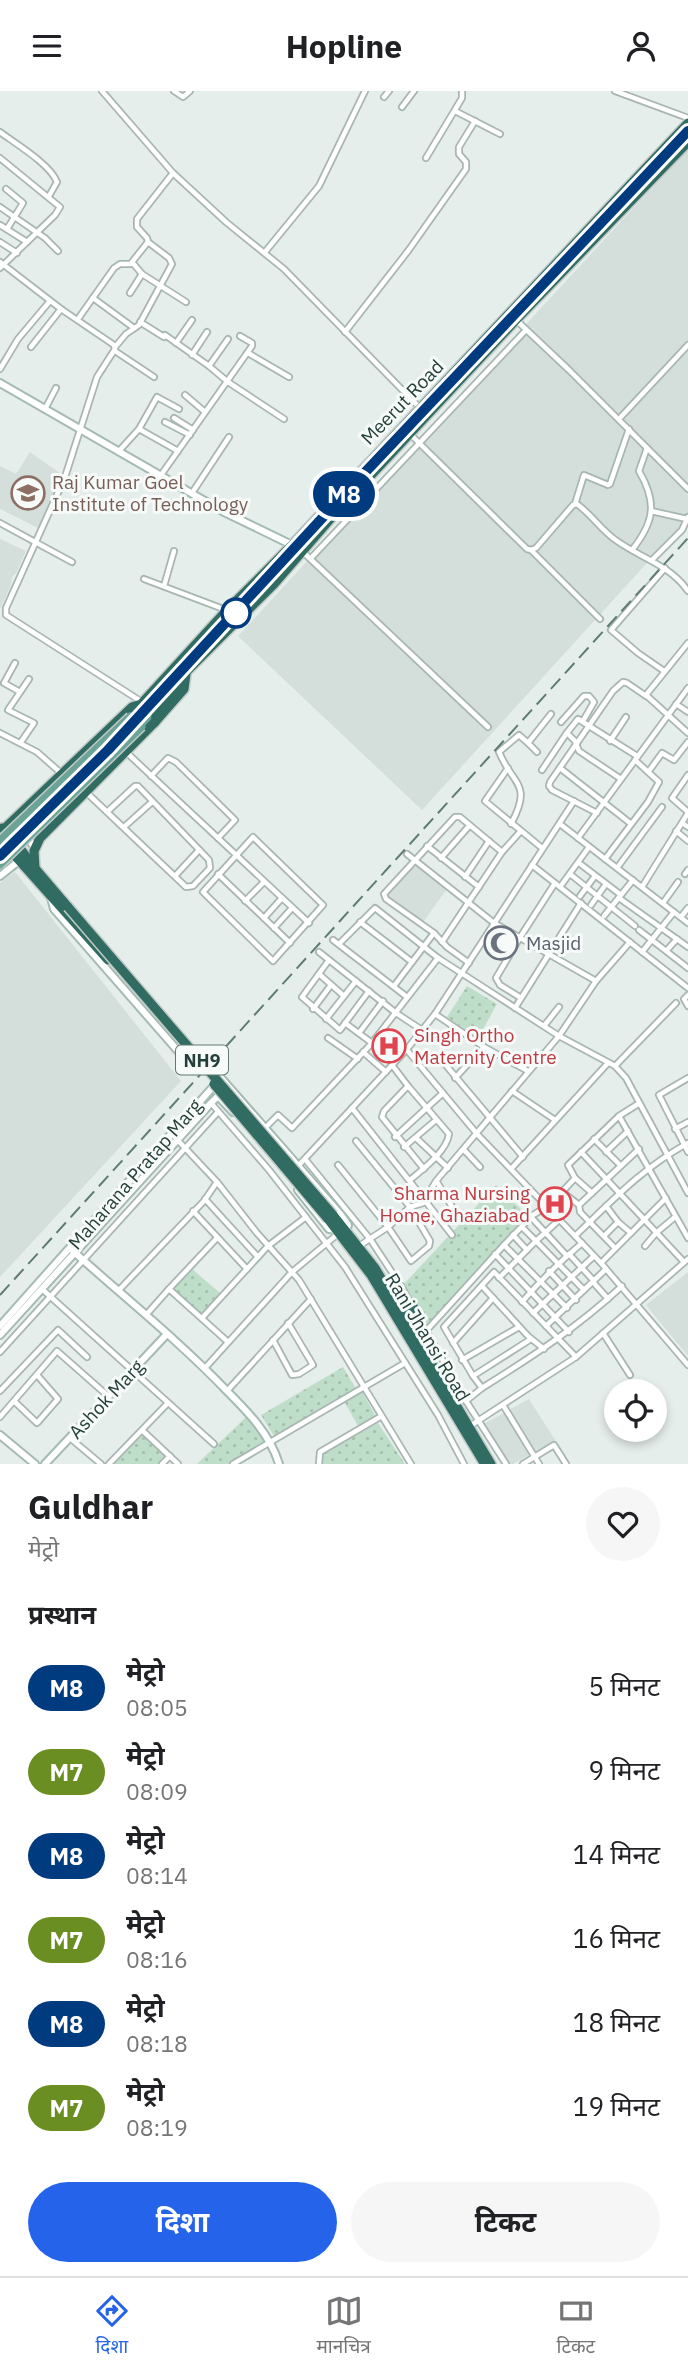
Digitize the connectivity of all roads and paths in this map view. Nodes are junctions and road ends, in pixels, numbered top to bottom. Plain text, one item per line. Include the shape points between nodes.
1 (102, 91) edge
2 (174, 91) edge
3 (190, 91) edge
4 (365, 91) edge
5 (389, 91) edge
6 (414, 91) edge
7 (462, 91) edge
8 (615, 91) edge
9 (384, 97) dead end
10 (402, 107) dead end
11 (455, 110) junction
12 (688, 118) edge
13 (475, 121) junction
14 (688, 123) edge
15 (0, 132) edge
16 (500, 134) dead end
17 (688, 142) edge
18 (0, 158) edge
19 (426, 158) dead end
20 (173, 173) junction
21 (6, 189) dead end
22 (49, 196) junction
23 (0, 207) edge
24 (15, 217) junction
25 (0, 225) edge
26 (6, 229) junction
27 (36, 233) junction
28 (0, 242) edge
29 (27, 242) junction
30 (148, 242) junction
31 (58, 251) dead end
32 (17, 253) junction
33 (265, 253) junction
34 (132, 264) junction
35 (1, 265) edge
36 (142, 274) junction
37 (161, 286) junction
38 (130, 293) dead end
39 (93, 298) junction
40 (50, 301) junction
41 (186, 302) dead end
42 (61, 310) junction
43 (512, 317) junction
44 (78, 320) junction
45 (192, 320) dead end
46 (141, 322) junction
47 (135, 328) junction
48 (526, 330) junction
49 (207, 332) dead end
50 (345, 332) junction
51 (240, 335) dead end
52 (228, 339) dead end
53 (176, 343) junction
54 (688, 345) edge
55 (31, 347) dead end
56 (115, 349) junction
57 (248, 353) junction
58 (192, 355) junction
59 (209, 366) junction
60 (0, 369) edge
61 (154, 377) dead end
62 (289, 377) dead end
63 (228, 382) junction
64 (0, 383) edge
65 (56, 388) dead end
66 (185, 395) dead end
67 (420, 408) junction
68 (45, 409) junction
69 (179, 409) dead end
70 (205, 412) junction
71 (174, 418) dead end
72 (284, 419) dead end
73 (619, 419) junction
74 (165, 422) dead end
75 (139, 429) junction
76 (629, 429) junction
77 (81, 430) junction
78 (191, 432) junction
79 (409, 434) junction
80 (229, 437) dead end
81 (418, 443) junction
82 (648, 448) junction
83 (119, 451) junction
84 (178, 451) junction
85 (161, 475) junction
86 (688, 488) edge
87 (192, 493) junction
88 (575, 504) junction
89 (650, 511) junction
90 (332, 517) junction
91 (687, 518) edge
92 (0, 523) edge
93 (341, 526) junction
94 (35, 542) junction
95 (292, 545) junction
96 (531, 550) junction
97 (632, 550) junction
98 (174, 551) dead end
99 (307, 555) junction
100 (652, 560) junction
101 (72, 562) dead end
102 (665, 568) junction
103 (144, 579) dead end
104 (164, 586) junction
105 (688, 591) edge
106 (227, 610) junction
107 (600, 619) dead end
108 (688, 643) edge
109 (16, 663) dead end
110 (182, 669) junction
111 (664, 671) junction
112 (29, 679) dead end
113 (688, 688) edge
114 (20, 692) junction
115 (646, 696) junction
116 (676, 703) junction
117 (142, 704) junction
118 (157, 710) junction
119 (688, 712) edge
120 (551, 713) dead end
121 (668, 714) junction
122 (626, 717) dead end
123 (583, 721) junction
124 (155, 722) junction
125 (561, 722) dead end
126 (590, 726) junction
127 (488, 727) dead end
128 (0, 733) edge
129 (566, 733) junction
130 (688, 733) edge
131 (610, 741) junction
132 (21, 742) junction
133 (688, 742) edge
134 (528, 743) junction
135 (576, 744) junction
136 (537, 752) dead end
137 (126, 753) junction
138 (636, 758) junction
139 (508, 768) junction
140 (560, 768) junction
141 (542, 770) dead end
142 (649, 771) junction
143 (63, 774) junction
144 (688, 775) edge
145 (151, 776) junction
146 (621, 779) junction
147 (86, 793) junction
148 (152, 801) junction
149 (573, 801) junction
150 (604, 803) junction
151 (663, 807) dead end
152 (107, 812) junction
153 (688, 812) edge
154 (597, 813) junction
155 (19, 822) junction
156 (631, 823) junction
157 (682, 823) junction
158 (512, 824) junction
159 (560, 824) junction
160 (469, 826) junction
161 (124, 827) junction
162 (688, 827) edge
163 (676, 831) junction
164 (520, 832) junction
165 (3, 836) edge
166 (218, 838) junction
167 (578, 838) junction
168 (489, 841) junction
169 (688, 841) edge
170 (427, 846) junction
171 (589, 847) junction
172 (35, 848) junction
173 (542, 848) junction
174 (199, 850) junction
175 (502, 852) junction
176 (407, 854) dead end
177 (235, 855) junction
178 (441, 858) junction
179 (605, 859) junction
180 (20, 860) junction
181 (415, 860) junction
182 (579, 863) junction
183 (532, 865) junction
184 (3, 866) edge
185 (35, 868) junction
186 (617, 868) junction
187 (218, 874) junction
188 (570, 874) junction
189 (0, 876) edge
190 (175, 876) junction
191 (596, 876) junction
192 (465, 877) junction
193 (633, 880) junction
194 (264, 882) junction
195 (678, 882) dead end
196 (606, 884) junction
197 (558, 885) junction
198 (479, 887) junction
199 (587, 887) junction
200 (642, 887) junction
201 (598, 895) junction
202 (55, 896) junction
203 (580, 896) dead end
204 (620, 896) junction
205 (282, 898) junction
206 (245, 901) junction
207 (581, 903) junction
208 (663, 903) junction
209 (470, 904) junction
210 (591, 905) dead end
211 (611, 907) junction
212 (292, 908) junction
213 (688, 908) edge
214 (674, 912) junction
215 (604, 916) dead end
216 (681, 917) junction
217 (264, 918) junction
218 (360, 922) junction
219 (494, 922) junction
220 (309, 923) junction
221 (688, 923) edge
222 (662, 927) junction
223 (274, 928) junction
224 (434, 933) junction
225 (519, 939) junction
226 (677, 939) junction
227 (333, 940) dead end
228 (652, 940) junction
229 (442, 942) junction
230 (630, 942) junction
231 (290, 943) junction
232 (339, 944) junction
233 (688, 947) edge
234 (424, 948) junction
235 (667, 950) junction
236 (319, 952) dead end
237 (642, 952) junction
238 (547, 954) junction
239 (438, 958) junction
240 (329, 960) junction
241 (412, 963) junction
242 (469, 963) junction
243 (688, 968) edge
244 (319, 974) junction
245 (463, 974) junction
246 (688, 978) edge
247 (356, 981) junction
248 (596, 981) junction
249 (682, 984) junction
250 (331, 985) junction
251 (394, 986) junction
252 (688, 988) edge
253 (369, 991) junction
254 (688, 995) edge
255 (344, 996) junction
256 (407, 997) junction
257 (521, 998) junction
258 (383, 1001) junction
259 (676, 1003) dead end
260 (688, 1006) edge
261 (559, 1007) dead end
262 (514, 1008) junction
263 (313, 1009) junction
264 (396, 1013) junction
265 (435, 1014) junction
266 (326, 1019) junction
267 (345, 1023) junction
268 (544, 1026) junction
269 (422, 1030) junction
270 (359, 1033) junction
271 (559, 1035) junction
272 (328, 1038) dead end
273 (372, 1042) junction
274 (484, 1047) junction
275 (407, 1049) junction
276 (363, 1052) junction
277 (439, 1057) dead end
278 (358, 1059) junction
279 (608, 1063) junction
280 (392, 1065) junction
281 (615, 1066) junction
282 (527, 1071) junction
283 (386, 1072) junction
284 (455, 1078) junction
285 (688, 1078) edge
286 (408, 1086) junction
287 (211, 1088) junction
288 (512, 1091) junction
289 (443, 1093) junction
290 (218, 1096) junction
291 (211, 1103) junction
292 (638, 1104) junction
293 (352, 1108) junction
294 (426, 1109) junction
295 (218, 1112) junction
296 (620, 1116) junction
297 (489, 1119) junction
298 (436, 1120) junction
299 (555, 1120) junction
300 (688, 1122) edge
301 (266, 1127) junction
302 (674, 1129) junction
303 (628, 1131) junction
304 (171, 1133) junction
305 (477, 1134) junction
306 (396, 1136) junction
307 (416, 1138) junction
308 (178, 1139) junction
309 (594, 1139) junction
310 (356, 1141) dead end
311 (686, 1144) edge
312 (185, 1146) junction
313 (404, 1147) junction
314 (639, 1149) junction
315 (464, 1150) junction
316 (581, 1152) junction
317 (606, 1152) junction
318 (688, 1152) edge
319 (667, 1156) junction
320 (435, 1157) junction
321 (523, 1157) junction
322 (302, 1162) junction
323 (338, 1165) dead end
324 (620, 1165) junction
325 (649, 1166) junction
326 (480, 1167) dead end
327 (448, 1168) junction
328 (511, 1168) junction
329 (424, 1169) junction
330 (606, 1177) junction
331 (575, 1178) junction
332 (410, 1180) junction
333 (436, 1181) junction
334 (217, 1182) junction
335 (686, 1185) edge
336 (561, 1191) junction
337 (620, 1191) junction
338 (592, 1193) junction
339 (688, 1193) edge
340 (666, 1198) junction
341 (205, 1199) junction
342 (424, 1201) junction
343 (579, 1205) junction
344 (606, 1206) junction
345 (410, 1207) junction
346 (546, 1207) junction
347 (193, 1211) junction
348 (457, 1215) dead end
349 (306, 1216) junction
350 (531, 1217) junction
351 (676, 1217) junction
352 (559, 1220) junction
353 (643, 1220) junction
354 (590, 1221) junction
355 (618, 1222) junction
356 (388, 1227) junction
357 (522, 1227) junction
358 (341, 1231) junction
359 (546, 1232) junction
360 (631, 1233) junction
361 (656, 1233) junction
362 (452, 1234) dead end
363 (513, 1235) junction
364 (575, 1236) junction
365 (604, 1236) junction
366 (217, 1238) junction
367 (688, 1238) edge
368 (370, 1239) junction
369 (537, 1241) junction
370 (326, 1243) junction
371 (582, 1243) junction
372 (504, 1245) junction
373 (268, 1246) junction
374 (359, 1246) junction
375 (645, 1246) dead end
376 (615, 1248) junction
377 (72, 1250) junction
378 (527, 1250) junction
379 (495, 1254) junction
380 (568, 1255) junction
381 (594, 1255) junction
382 (258, 1257) junction
383 (82, 1259) junction
384 (518, 1259) junction
385 (686, 1260) edge
386 (601, 1262) junction
387 (558, 1263) junction
388 (581, 1268) junction
389 (247, 1269) junction
390 (509, 1269) junction
391 (607, 1269) junction
392 (292, 1272) junction
393 (550, 1272) junction
394 (572, 1277) junction
395 (499, 1278) junction
396 (541, 1282) junction
397 (594, 1282) junction
398 (482, 1286) junction
399 (562, 1286) junction
400 (621, 1286) junction
401 (42, 1288) junction
402 (169, 1289) junction
403 (119, 1290) junction
404 (584, 1290) junction
405 (531, 1291) junction
406 (553, 1294) junction
407 (51, 1297) junction
408 (493, 1298) junction
409 (311, 1299) junction
410 (608, 1299) junction
411 (576, 1300) junction
412 (522, 1302) junction
413 (543, 1303) junction
414 (636, 1303) junction
415 (414, 1308) junction
416 (567, 1308) junction
417 (533, 1313) junction
418 (403, 1314) junction
419 (146, 1315) junction
420 (556, 1317) junction
421 (202, 1318) junction
422 (288, 1324) junction
423 (0, 1326) edge
424 (546, 1326) junction
425 (520, 1327) junction
426 (426, 1331) junction
427 (569, 1332) junction
428 (603, 1333) junction
429 (167, 1334) junction
430 (0, 1335) edge
431 (531, 1339) junction
432 (558, 1339) junction
433 (273, 1340) junction
434 (415, 1341) junction
435 (228, 1342) junction
436 (453, 1343) junction
437 (544, 1349) junction
438 (0, 1352) edge
439 (423, 1354) junction
440 (87, 1357) dead end
441 (576, 1357) junction
442 (462, 1360) junction
443 (405, 1363) junction
444 (688, 1365) edge
445 (205, 1368) junction
446 (131, 1370) junction
447 (37, 1375) junction
448 (630, 1375) dead end
449 (473, 1376) junction
450 (363, 1388) junction
451 (482, 1388) junction
452 (0, 1391) edge
453 (227, 1391) junction
454 (108, 1396) junction
455 (14, 1401) junction
456 (466, 1401) junction
457 (167, 1403) junction
458 (503, 1405) junction
459 (0, 1417) edge
460 (380, 1417) junction
461 (479, 1420) junction
462 (469, 1427) junction
463 (143, 1431) junction
464 (0, 1435) edge
465 (70, 1437) junction
466 (268, 1442) junction
467 (214, 1444) dead end
468 (170, 1456) junction
469 (535, 1457) junction
470 (35, 1464) edge
471 (45, 1464) edge
472 (101, 1464) edge
473 (109, 1464) edge
474 (162, 1464) edge
475 (178, 1464) edge
476 (233, 1464) edge
477 (279, 1464) edge
478 (319, 1464) edge
479 (411, 1464) edge
480 (464, 1464) edge
481 (485, 1464) edge
482 (491, 1464) edge
483 (506, 1464) edge
484 (523, 1464) edge
485 (539, 1464) edge
486 (566, 1464) edge

1 - 20 street
2 - 3 street via 183,97
4 - 33 street via 319,186
5 - 9 street
6 - 10 street
7 - 11 street
8 - 12 street
11 - 13 street
11 - 19 street
13 - 16 street
13 - 50 street via 458,147 466,169
14 - 43 highway, Meerut Road
15 - 22 street via 55,178
17 - 43 highway, Meerut Road
18 - 22 street
20 - 30 street via 137,219
20 - 33 street
21 - 24 street via 23,202
22 - 27 street via 60,209
23 - 24 street
24 - 26 street
24 - 27 street
25 - 26 street
26 - 29 street
27 - 29 street
27 - 31 street
28 - 32 street
29 - 32 street
30 - 34 street
30 - 37 street via 172,262
32 - 35 street
33 - 50 street
34 - 36 street
34 - 39 street via 117,265
35 - 40 street
36 - 37 street
36 - 38 street
37 - 41 street
37 - 46 street
39 - 44 street
39 - 47 street
40 - 42 street
40 - 60 street
42 - 44 street
42 - 55 street
43 - 48 street
43 - 67 highway, Meerut Road
43 - 79 highway, Meerut Road
44 - 56 street
45 - 53 street
46 - 47 street
46 - 53 street
47 - 56 street
48 - 73 street
48 - 81 street
49 - 58 street
50 - 67 street
51 - 57 street via 252,343
52 - 59 street
53 - 58 street
54 - 73 street
56 - 61 street
56 - 77 street via 97,377
57 - 62 street
57 - 63 street
58 - 59 street
59 - 63 street
63 - 70 street
63 - 72 street
64 - 68 street
65 - 68 street
66 - 70 street
67 - 95 highway, Meerut Road
68 - 77 street
69 - 75 street via 157,397
70 - 78 street
71 - 78 street
73 - 76 street
74 - 78 street
75 - 83 street
75 - 84 street
76 - 82 street
76 - 88 street via 610,484 584,475
77 - 83 street
77 - 94 street
78 - 84 street
79 - 81 street
79 - 90 highway, Meerut Road
80 - 87 street
81 - 93 street
81 - 96 street
82 - 86 street
82 - 89 street via 639,471 649,488
83 - 85 street
84 - 85 street
85 - 87 street
87 - 95 street
88 - 96 street
88 - 97 street
89 - 91 street
89 - 97 street via 645,532
90 - 93 street
90 - 99 highway, Meerut Road
91 - 100 street via 682,530
92 - 94 street
93 - 99 street
94 - 101 street
94 - 117 street via 6,615
95 - 106 highway, Meerut Road
96 - 107 street
97 - 100 street
98 - 104 street
99 - 110 highway, Meerut Road
99 - 127 street
100 - 102 street
102 - 105 street
102 - 111 street via 611,628
103 - 104 street
104 - 106 street
106 - 110 highway, Meerut Road
108 - 111 street
109 - 114 street via 4,683
110 - 117 highway, Meerut Road
110 - 118 highway, Meerut Road
110 - 124 highway via 184,689
111 - 115 street
112 - 114 street
113 - 116 street
114 - 132 street via 9,710 34,723
115 - 121 street
115 - 126 street via 623,682
116 - 119 street
116 - 121 street
117 - 143 highway, Meerut Road via 130,709
117 - 155 street via 112,738
117 - 165 main road, bridge
118 - 124 highway
118 - 172 street via 30,831 27,837
118 - 184 main road, bridge
120 - 134 street
121 - 130 street
121 - 138 street
122 - 131 street
123 - 125 street via 594,702 589,696 576,702
123 - 126 street
123 - 129 street via 577,720
124 - 137 highway
126 - 131 street
126 - 135 street
128 - 132 street
129 - 135 street
129 - 141 street
131 - 138 street
132 - 143 street
133 - 142 street via 674,760 662,753
134 - 136 street
134 - 139 street via 519,734 499,752
135 - 140 street
135 - 146 street via 579,751
137 - 145 street
137 - 147 highway
138 - 142 street
138 - 146 street
139 - 158 street via 522,799
139 - 158 street via 485,801
140 - 149 street via 550,788
140 - 150 street
142 - 156 street via 659,782
143 - 155 highway, Meerut Road
144 - 153 street via 672,798
145 - 166 street
145 - 166 street via 169,758 176,762 235,820
146 - 150 street
147 - 152 street
147 - 172 highway
148 - 152 street via 135,786
148 - 161 street
148 - 174 street
149 - 154 street
149 - 159 street
150 - 154 street
150 - 156 street
151 - 186 street
152 - 161 street
153 - 157 street
154 - 167 street
155 - 165 highway, Meerut Road
156 - 179 street
157 - 162 street
157 - 163 street
158 - 164 street
159 - 167 street
159 - 173 street
160 - 168 street
160 - 170 street via 454,817
160 - 178 street
161 - 190 street
163 - 169 street
163 - 200 street
164 - 173 street
164 - 175 street
165 - 180 highway, NH9
165 - 185 highway, NH9
166 - 177 street
167 - 171 street
168 - 175 street
168 - 192 street
170 - 178 street
170 - 181 street
171 - 179 street
171 - 182 street
172 - 185 highway
173 - 183 street
174 - 190 street
174 - 190 street via 211,862 210,868 191,887
175 - 198 street
176 - 181 street
177 - 187 street
177 - 194 street
177 - 220 street via 253,837 322,904
178 - 192 street
179 - 186 street
180 - 184 street
180 - 202 highway, NH9
181 - 209 street
181 - 224 street via 384,896
182 - 188 street
182 - 191 street
183 - 197 street
183 - 219 street
184 - 189 street
185 - 202 highway, NH9
186 - 193 street
187 - 206 street
187 - 231 street via 204,894 271,960
188 - 197 street
188 - 199 street
191 - 196 street
191 - 199 street
192 - 198 street
193 - 200 street
193 - 204 street
194 - 205 street
194 - 206 street
195 - 208 street
196 - 201 street
196 - 204 street
197 - 207 street
197 - 225 street
198 - 209 street
199 - 201 street
199 - 203 street
200 - 208 street
201 - 210 street
201 - 211 street
202 - 202 street via 70,903 185,1037 186,1047 178,1051 54,909
202 - 358 highway, NH9, bridge
204 - 211 street
204 - 222 street
205 - 212 street
205 - 217 street
206 - 217 street
207 - 230 street
207 - 238 street
208 - 214 street
209 - 219 street
209 - 229 street
211 - 215 street
211 - 228 street
212 - 220 street
212 - 223 street
213 - 216 street
214 - 216 street
214 - 222 street
216 - 221 street
217 - 223 street
218 - 232 street
218 - 234 street via 374,908
218 - 241 street
219 - 225 street
219 - 242 street
220 - 231 street
222 - 226 street
222 - 228 street
223 - 231 street
224 - 229 street
224 - 234 street
225 - 238 street
225 - 257 street via 496,978
226 - 233 street
226 - 235 street
227 - 232 street
228 - 235 street
228 - 237 street
229 - 242 street
230 - 237 street
230 - 248 street
232 - 251 street
234 - 239 street
234 - 241 street
235 - 243 street
236 - 240 street
237 - 249 street
238 - 248 street
238 - 257 street
239 - 245 street
239 - 256 street
240 - 244 street
240 - 247 street
241 - 251 street
242 - 245 street
244 - 250 street
244 - 263 street via 302,995
245 - 262 street
245 - 265 street
246 - 249 street
247 - 253 street
247 - 255 street
248 - 271 street
249 - 252 street
250 - 255 street
250 - 263 street
251 - 256 street
253 - 258 street
253 - 267 street
254 - 260 street via 684,1000
255 - 266 street
256 - 264 street
257 - 262 street
258 - 264 street
258 - 270 street
259 - 281 street
261 - 268 street
262 - 268 street
263 - 266 street
264 - 269 street
264 - 273 street
265 - 269 street
265 - 274 street
266 - 267 street via 340,1030
267 - 270 street
268 - 271 street
269 - 275 street
270 - 273 street
271 - 279 street
271 - 282 street
272 - 278 street
273 - 276 street
274 - 282 street
274 - 284 street
275 - 280 street
275 - 289 street
276 - 278 street
276 - 283 street
277 - 284 street
278 - 301 street via 292,1128 278,1115
279 - 281 street
279 - 299 street
280 - 283 street
280 - 286 street
281 - 292 street
282 - 288 street
283 - 293 street
284 - 297 street
285 - 302 street via 659,1095
286 - 294 street
286 - 306 street via 382,1114
287 - 290 street
287 - 301 street, Maharana Pratap Marg via 221,1078
287 - 304 street, Maharana Pratap Marg
288 - 297 street
288 - 299 street
289 - 294 street
289 - 305 street
290 - 291 street, Maharana Pratap Marg
290 - 358 street, Maharana Pratap Marg via 329,1229
291 - 295 street
291 - 308 street, Maharana Pratap Marg
292 - 296 street
292 - 319 street
293 - 322 street
293 - 332 street
294 - 298 street
294 - 306 street
295 - 312 street
295 - 349 street
296 - 303 street
296 - 309 street
297 - 305 street
297 - 321 street
298 - 307 street
298 - 320 street via 449,1137
299 - 321 street
300 - 302 street
301 - 322 street, Maharana Pratap Marg
302 - 311 street
303 - 314 street
303 - 317 street
304 - 308 street
304 - 377 street, Maharana Pratap Marg
305 - 315 street
305 - 328 street
306 - 313 street
307 - 313 street
307 - 320 street
308 - 312 street
308 - 377 street, Maharana Pratap Marg
309 - 316 street
309 - 317 street
310 - 345 street
311 - 318 street
311 - 319 street
312 - 334 street
312 - 383 street
313 - 329 street
314 - 324 street
314 - 325 street
315 - 326 street
315 - 327 street
316 - 330 street
316 - 331 street via 568,1165
317 - 324 street
319 - 325 street
319 - 335 street
320 - 327 street
320 - 329 street
321 - 328 street
322 - 358 street, Maharana Pratap Marg via 348,1224
322 - 368 street
323 - 356 street
324 - 330 street
325 - 337 street
325 - 340 street
327 - 333 street
328 - 346 street
329 - 332 street
330 - 337 street
330 - 338 street
331 - 336 street
331 - 338 street
332 - 342 street
333 - 342 street
333 - 348 street
334 - 341 street
334 - 373 street
335 - 339 street
336 - 343 street
336 - 346 street
337 - 344 street
337 - 353 street
338 - 343 street
340 - 351 street
340 - 353 street
341 - 347 street
341 - 382 street
342 - 345 street
342 - 362 street
343 - 354 street
344 - 354 street
344 - 355 street
345 - 356 street
345 - 356 street via 429,1246 412,1261
346 - 350 street
346 - 352 street
347 - 366 street
347 - 403 street
349 - 370 street
349 - 373 street
350 - 357 street
350 - 359 street
351 - 361 street
351 - 367 street
352 - 359 street
352 - 364 street
353 - 360 street
353 - 361 street
354 - 364 street
354 - 365 street
355 - 360 street
355 - 365 street
356 - 368 street
357 - 363 street
357 - 369 street
358 - 370 street
358 - 374 highway, Rani Jhansi Road / NH9
358 - 434 highway, Rani Jhansi Road / NH9
359 - 369 street
359 - 380 street
360 - 376 street
361 - 375 street
361 - 385 street
363 - 372 street
363 - 378 street
364 - 371 street
365 - 376 street
366 - 389 street
366 - 402 street
368 - 374 street
368 - 415 street
369 - 378 street
369 - 387 street
370 - 392 street
370 - 443 street
371 - 380 street
371 - 381 street
372 - 379 street
372 - 384 street
373 - 382 street
373 - 392 street
374 - 418 highway, Rani Jhansi Road / NH9
376 - 386 street
377 - 383 street
377 - 401 street, Maharana Pratap Marg
377 - 423 street, Maharana Pratap Marg
378 - 384 street
379 - 390 street
379 - 426 street
380 - 387 street
380 - 388 street
381 - 386 street
381 - 388 street
382 - 389 street
383 - 403 street
383 - 407 street
384 - 390 street
384 - 396 street
385 - 414 street
386 - 391 street
387 - 393 street
387 - 394 street
388 - 394 street
388 - 397 street
389 - 421 street
390 - 395 street
390 - 405 street
391 - 397 street
391 - 400 street
392 - 409 street
392 - 435 street
393 - 396 street
393 - 399 street
394 - 399 street
394 - 404 street
395 - 398 street via 494,1272
395 - 412 street
396 - 405 street
396 - 406 street
397 - 404 street
397 - 410 street
398 - 408 street
398 - 436 street via 444,1327
399 - 406 street
399 - 411 street
400 - 410 street
400 - 414 street
401 - 407 street
401 - 430 street, Maharana Pratap Marg
402 - 419 street
402 - 421 street
403 - 419 street
404 - 411 street
405 - 412 street
405 - 413 street
406 - 413 street
406 - 416 street
407 - 438 street
407 - 446 street
408 - 425 street
408 - 436 street
409 - 422 street
409 - 450 street
410 - 427 street
411 - 416 street
412 - 417 street
413 - 417 street
413 - 420 street
414 - 428 street
414 - 444 street
415 - 418 highway
415 - 426 street
416 - 420 street
417 - 424 street
418 - 434 highway, Rani Jhansi Road / NH9
419 - 429 street
420 - 424 street
420 - 427 street
421 - 435 street
422 - 433 street
422 - 433 street via 313,1365 292,1375
424 - 432 street
425 - 431 street
425 - 442 street
426 - 456 street
427 - 432 street
428 - 441 street
428 - 448 street
429 - 445 street
429 - 446 street, Ashok Marg
431 - 437 street
431 - 449 street
432 - 437 street
432 - 441 street
433 - 453 street
434 - 439 highway, Rani Jhansi Road / NH9
435 - 445 street
436 - 442 street
437 - 451 street
439 - 462 highway, Rani Jhansi Road / NH9
439 - 481 highway, Rani Jhansi Road / NH9
440 - 452 street via 58,1331
441 - 458 street
442 - 449 street
443 - 450 street
443 - 480 street
445 - 453 street
446 - 454 street, Ashok Marg
446 - 457 street
447 - 454 street via 57,1351
447 - 455 street
447 - 455 street via 58,1399 37,1423
449 - 451 street
450 - 460 street
450 - 466 street
451 - 456 street
453 - 466 street
454 - 465 street, Ashok Marg
455 - 459 street
456 - 461 street
457 - 463 street
457 - 467 street
458 - 461 street
458 - 469 street
460 - 478 street via 320,1452
460 - 479 street
461 - 462 street
461 - 483 street
462 - 482 highway, Rani Jhansi Road / NH9
463 - 468 street
463 - 473 street
464 - 470 street
465 - 471 street, Ashok Marg
465 - 472 street
466 - 476 street
466 - 477 street
468 - 474 street
468 - 475 street
469 - 484 street
469 - 485 street
469 - 486 street via 554,1445

